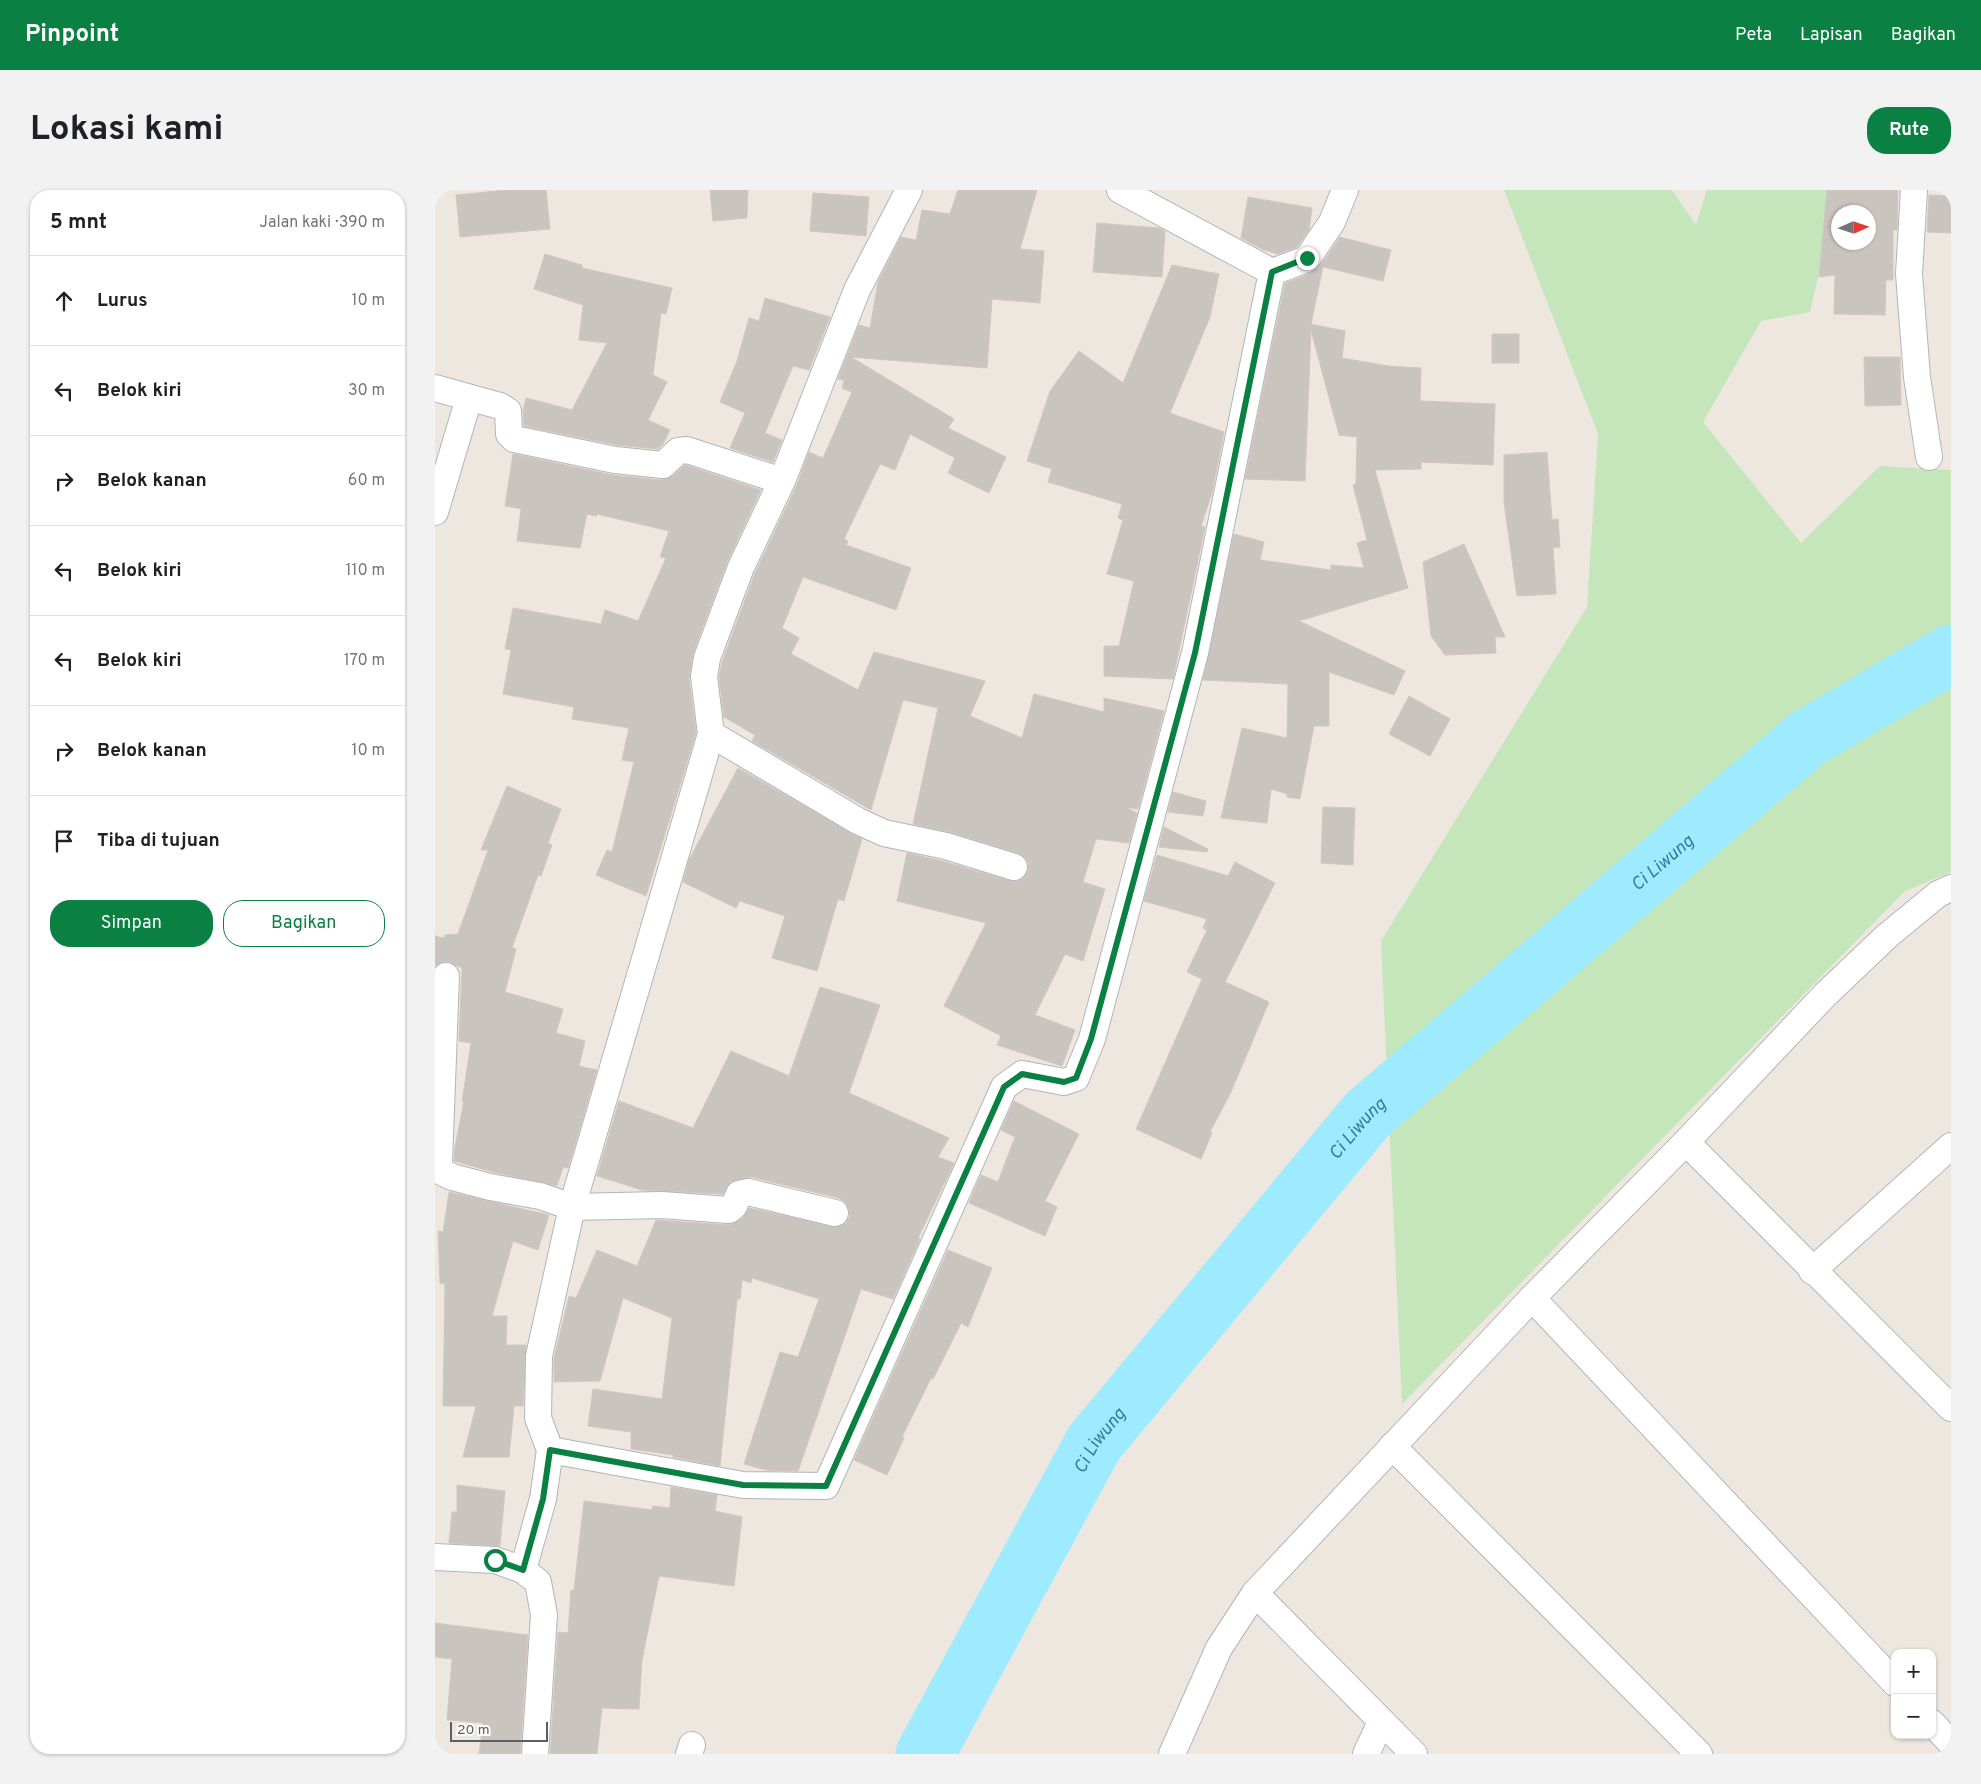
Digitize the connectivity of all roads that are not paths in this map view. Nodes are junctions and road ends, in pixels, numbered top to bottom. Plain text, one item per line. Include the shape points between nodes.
1 (909, 190) edge
2 (1120, 190) edge
3 (1345, 190) edge
4 (1914, 190) edge
5 (1272, 272) junction
6 (435, 388) edge
7 (469, 398) junction
8 (1929, 457) dead end
9 (782, 481) junction
10 (435, 512) edge
11 (711, 734) junction
12 (1014, 866) dead end
13 (1951, 888) edge
14 (446, 976) dead end
15 (1686, 1142) junction
16 (1951, 1146) edge
17 (572, 1207) junction
18 (835, 1214) dead end
19 (1812, 1271) junction
20 (1532, 1298) junction
21 (1950, 1406) edge
22 (1392, 1446) junction
23 (550, 1450) junction
24 (435, 1557) edge
25 (523, 1570) junction
26 (1255, 1593) junction
27 (1891, 1679) edge
28 (1381, 1722) junction
29 (1936, 1727) edge
30 (1951, 1743) edge
31 (535, 1754) edge
32 (1172, 1754) edge
33 (1366, 1754) edge
34 (1414, 1754) edge
35 (1699, 1754) edge

1 - 9 street via 857,290
2 - 5 street
3 - 5 street via 1332,222 1307,258
4 - 8 street via 1909,274 1917,377
5 - 23 street via 1195,653 1091,1039 1076,1078 1064,1082 1022,1074 1004,1087 826,1486 743,1485
6 - 7 street
7 - 9 street via 500,406 508,412 509,434 515,439 615,460 663,465 678,451 687,450
7 - 10 street
9 - 11 street via 741,567 707,658 704,677
11 - 12 street via 884,833 946,846
11 - 17 street
13 - 15 street via 1938,894 1887,936 1825,995
14 - 17 street via 439,1162 442,1172 452,1178 540,1196
15 - 19 street
15 - 20 street
16 - 19 street
17 - 18 street via 662,1205 729,1210 739,1194 748,1192
17 - 23 street via 539,1356 538,1418
19 - 21 street
20 - 22 street
20 - 27 street
22 - 26 street
22 - 35 street
23 - 25 street via 543,1499
24 - 25 street via 495,1560
25 - 31 street via 538,1582 544,1615
26 - 28 street
26 - 32 street via 1219,1648
28 - 33 street
28 - 34 street
29 - 30 street

